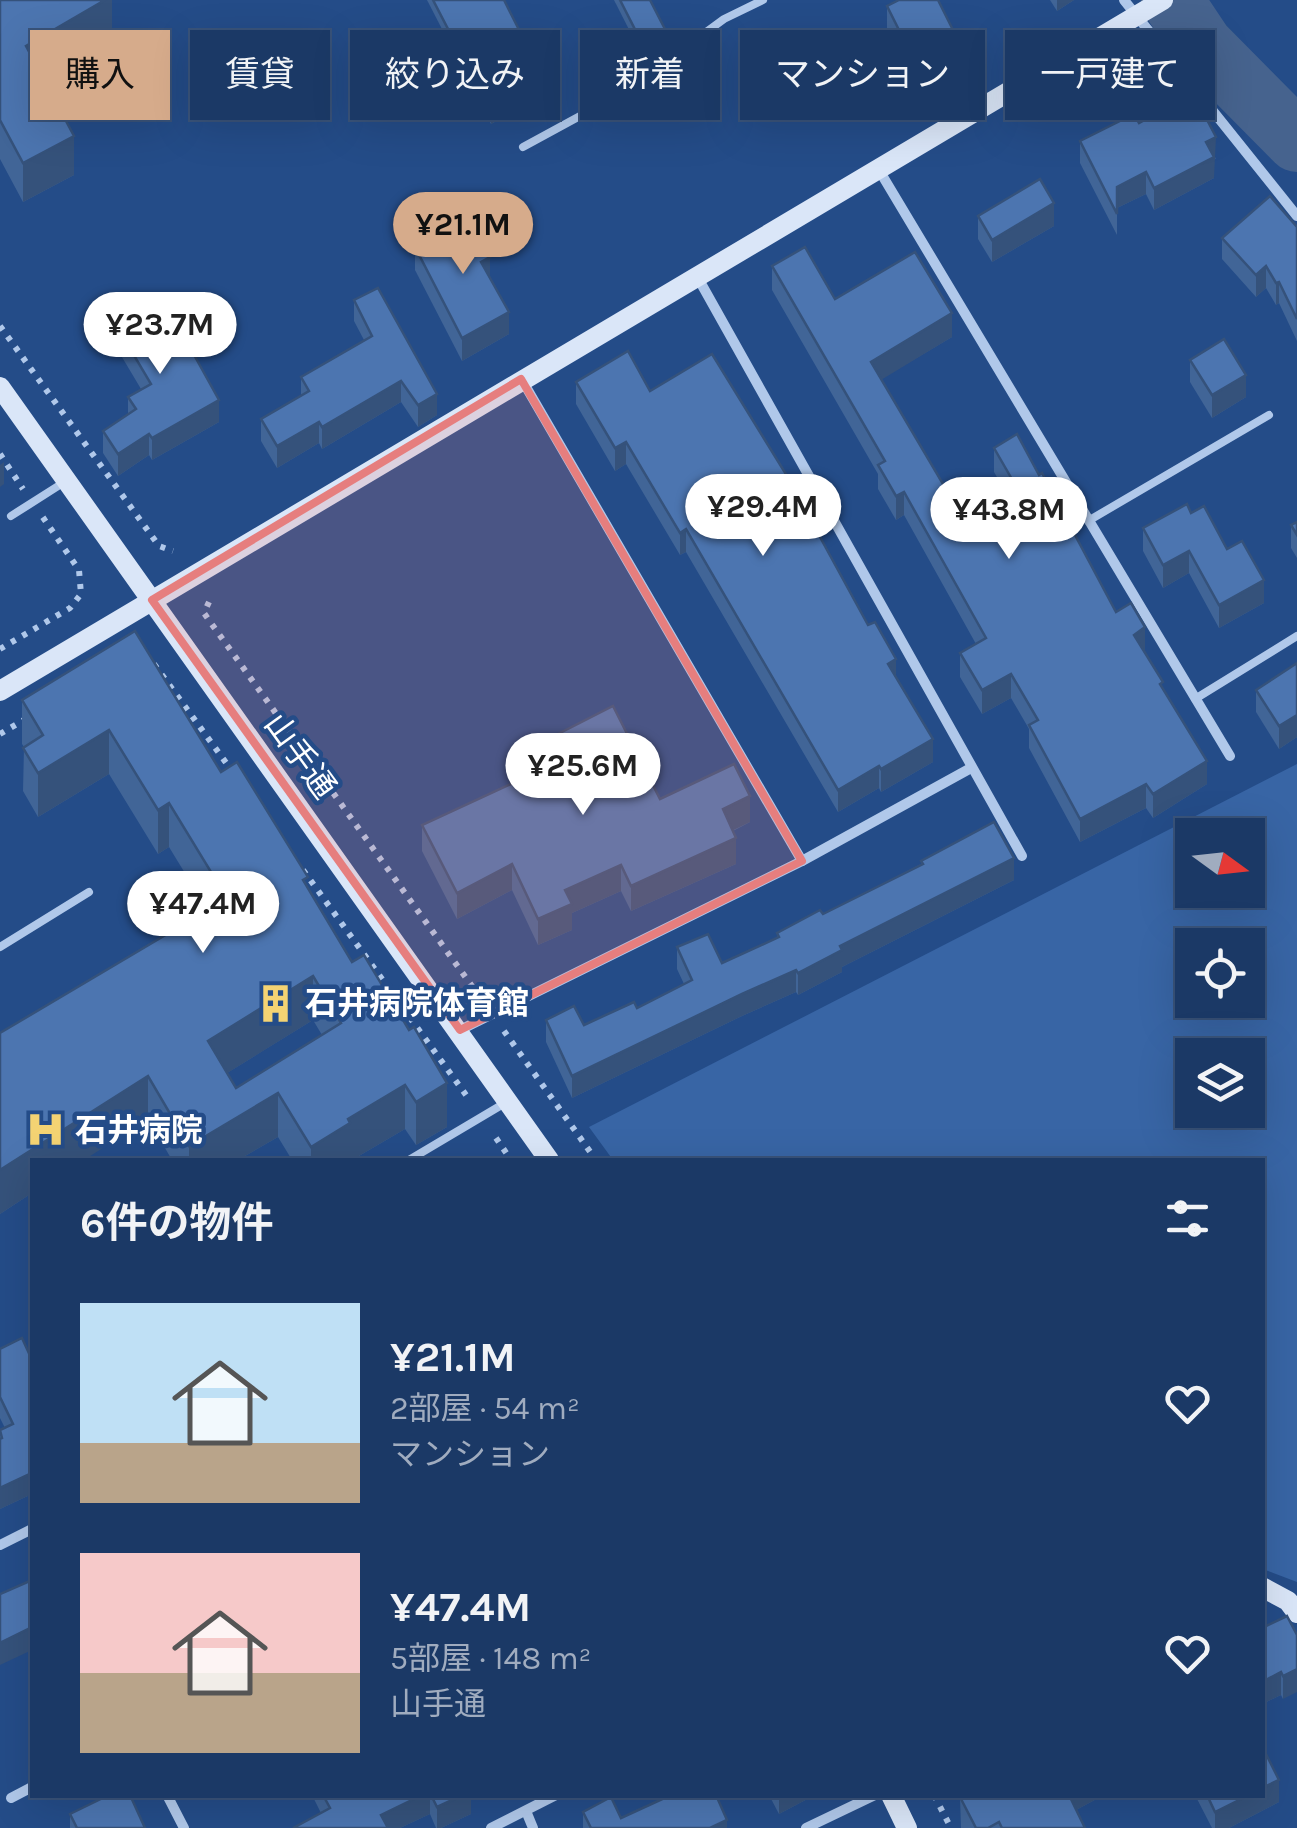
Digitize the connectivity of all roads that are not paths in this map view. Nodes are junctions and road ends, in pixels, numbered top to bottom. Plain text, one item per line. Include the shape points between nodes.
1 (763, 0) edge
2 (1143, 6) edge
3 (523, 147) dead end
4 (878, 169) junction
5 (1297, 216) edge
6 (698, 278) junction
7 (522, 379) junction
8 (0, 387) edge
9 (1270, 415) dead end
10 (67, 481) junction
11 (11, 516) dead end
12 (1088, 521) junction
13 (152, 600) junction
14 (1297, 636) edge
15 (0, 691) edge
16 (1195, 699) junction
17 (1230, 756) dead end
18 (971, 768) junction
19 (1022, 856) dead end
20 (802, 861) junction
21 (89, 892) dead end
22 (0, 947) edge
23 (460, 1030) junction
24 (508, 1100) junction
25 (412, 1158) edge
26 (549, 1158) edge
27 (30, 1529) edge
28 (0, 1544) edge
29 (1265, 1588) edge
30 (1297, 1612) edge
31 (30, 1788) edge
32 (11, 1798) dead end
33 (169, 1798) edge
34 (550, 1798) edge
35 (869, 1798) edge
36 (892, 1798) edge
37 (526, 1811) junction
38 (184, 1828) edge
39 (490, 1828) edge
40 (533, 1828) edge
41 (806, 1828) edge
42 (907, 1828) edge

1 - 3 lane via 724,19 626,91
2 - 4 street
2 - 5 street
4 - 6 street
4 - 12 street
6 - 7 street
6 - 18 street
7 - 13 street
7 - 20 street
8 - 10 street, 山手通
9 - 12 lane
10 - 11 lane
10 - 13 street, 山手通
12 - 16 street
13 - 15 street
13 - 23 street, 山手通
14 - 16 lane
16 - 17 street
18 - 19 street
18 - 20 street
20 - 23 street
21 - 22 lane
23 - 24 street, 山手通
24 - 25 lane
24 - 26 street, 山手通
27 - 28 street
29 - 30 street
31 - 32 street
33 - 38 street
34 - 37 street
35 - 41 street
36 - 42 street
37 - 39 street
37 - 40 street

